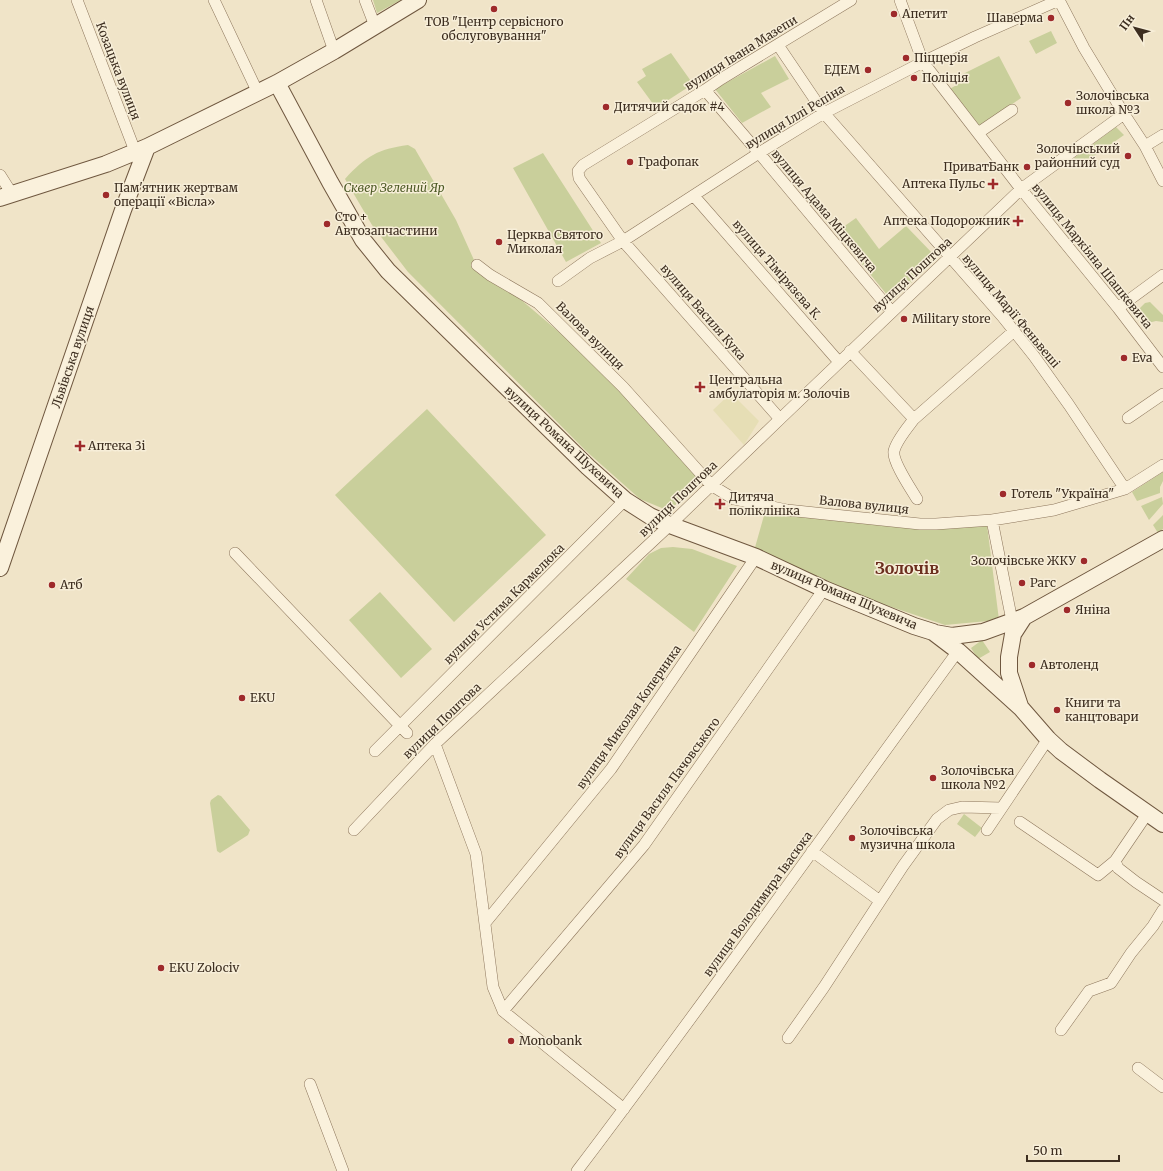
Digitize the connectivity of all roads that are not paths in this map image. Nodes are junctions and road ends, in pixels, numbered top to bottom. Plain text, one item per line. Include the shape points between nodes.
1 (77, 0) edge
2 (214, 0) edge
3 (316, 0) edge
4 (365, 0) edge
5 (418, 0) edge
6 (851, 0) edge
7 (900, 0) edge
8 (1059, 0) edge
9 (374, 26) junction
10 (778, 45) junction
11 (334, 51) junction
12 (923, 62) junction
13 (277, 83) junction
14 (705, 90) junction
15 (258, 93) junction
16 (1012, 110) dead end
17 (824, 113) junction
18 (1124, 114) junction
19 (978, 133) junction
20 (1163, 135) edge
21 (1145, 146) junction
22 (141, 149) junction
23 (759, 153) junction
24 (583, 165) joint
25 (0, 174) edge
26 (1163, 181) edge
27 (1022, 189) junction
28 (6, 196) edge
29 (694, 196) junction
30 (623, 240) junction
31 (950, 258) junction
32 (477, 265) dead end
33 (1163, 275) edge
34 (558, 281) dead end
35 (1118, 308) junction
36 (892, 312) junction
37 (1014, 331) junction
38 (850, 351) junction
39 (839, 362) junction
40 (1163, 367) edge
41 (1163, 394) edge
42 (1128, 418) dead end
43 (780, 419) junction
44 (914, 419) junction
45 (1163, 465) edge
46 (711, 486) junction
47 (1125, 489) junction
48 (917, 499) dead end
49 (626, 500) junction
50 (992, 520) junction
51 (670, 525) junction
52 (1163, 539) edge
53 (236, 553) dead end
54 (756, 557) junction
55 (0, 568) edge
56 (824, 588) junction
57 (1018, 619) junction
58 (933, 632) junction
59 (958, 651) junction
60 (1021, 708) junction
61 (404, 729) junction
62 (1048, 739) junction
63 (435, 744) junction
64 (375, 751) dead end
65 (1001, 808) junction
66 (1147, 814) junction
67 (1020, 822) dead end
68 (1163, 824) edge
69 (354, 830) dead end
70 (987, 830) dead end
71 (812, 850) junction
72 (1115, 860) junction
73 (1163, 900) edge
74 (880, 901) junction
75 (1163, 910) edge
76 (485, 924) junction
77 (503, 1011) junction
78 (1061, 1030) dead end
79 (788, 1038) dead end
80 (1138, 1068) dead end
81 (310, 1084) dead end
82 (1163, 1087) edge
83 (624, 1109) junction
84 (343, 1171) edge
85 (577, 1171) edge

1 - 22 street, Козацька вулиця
2 - 15 street
3 - 11 street
4 - 9 street
5 - 9 street
6 - 10 street, вулиця Івана Мазепи
7 - 12 street, вулиця Маркіяна Шашкевича
8 - 12 street, вулиця Іллі Рєпіна
8 - 18 street via 1084,48
9 - 11 street
10 - 14 street, вулиця Івана Мазепи
10 - 17 street, вулиця Марії Феньвеші
11 - 13 street
12 - 17 street, вулиця Іллі Рєпіна
12 - 19 street, вулиця Маркіяна Шашкевича
13 - 15 street
13 - 49 street, вулиця Романа Шухевича via 363,240 388,271 588,467
14 - 23 street, вулиця Адама Міцкевича
14 - 24 street, вулиця Івана Мазепи
15 - 22 street
16 - 19 street
17 - 23 street, вулиця Іллі Рєпіна
17 - 31 street, вулиця Марії Феньвеші
18 - 21 street
18 - 27 street, вулиця Поштова
19 - 27 street, вулиця Маркіяна Шашкевича
20 - 21 street
21 - 26 street
22 - 28 street via 106,164
22 - 55 street, Львівська вулиця via 124,210
23 - 29 street, вулиця Іллі Рєпіна
23 - 36 street, вулиця Адама Міцкевича
24 - 30 street, вулиця Василя Кука via 578,171 579,178
25 - 28 street
27 - 31 street, вулиця Поштова
27 - 35 street, вулиця Маркіяна Шашкевича
29 - 30 street, вулиця Іллі Рєпіна
29 - 39 street, вулиця Тімірязєва К.
30 - 34 street, вулиця Іллі Рєпіна via 590,258
30 - 43 street, вулиця Василя Кука
31 - 36 street, вулиця Поштова
31 - 37 street, вулиця Марії Феньвеші
32 - 46 street, Валова вулиця via 538,303 623,388
33 - 35 street
35 - 40 street, вулиця Маркіяна Шашкевича
36 - 38 street, вулиця Поштова
37 - 44 street
37 - 47 street, вулиця Марії Феньвеші via 1069,405
38 - 39 street, вулиця Поштова
38 - 44 street
39 - 43 street, вулиця Поштова
41 - 42 street
43 - 46 street, вулиця Поштова
44 - 48 street via 894,451 896,462
45 - 47 street, Валова вулиця
46 - 50 street, Валова вулиця via 734,499 787,510 920,524
46 - 51 street, вулиця Поштова
47 - 50 street, Валова вулиця via 1054,510
49 - 51 street, вулиця Романа Шухевича via 650,516
49 - 61 street, вулиця Устима Кармелюка
50 - 57 street
51 - 54 street, вулиця Романа Шухевича
51 - 63 street, вулиця Поштова
52 - 57 street
53 - 61 street
54 - 56 street, вулиця Романа Шухевича
54 - 76 street, вулиця Миколая Коперника via 611,769
56 - 58 street, вулиця Романа Шухевича
56 - 77 street, вулиця Василя Пачовського via 644,845
57 - 58 street via 983,632 952,636
57 - 60 street via 1013,634 1010,673
58 - 59 street, вулиця Романа Шухевича
59 - 60 street, вулиця Романа Шухевича
59 - 71 street, вулиця Володимира Івасюка
60 - 62 street, вулиця Романа Шухевича
61 - 64 street, вулиця Устима Кармелюка
62 - 65 street
62 - 66 street, вулиця Романа Шухевича
63 - 69 street, вулиця Поштова
63 - 76 street via 476,854
65 - 70 street
65 - 74 street via 962,807 949,810 937,819
66 - 68 street, вулиця Романа Шухевича
66 - 72 street
67 - 72 street via 1098,875
71 - 74 street
71 - 83 street, вулиця Володимира Івасюка
72 - 73 street via 1118,868
74 - 79 street
75 - 78 street via 1111,983 1089,991
76 - 77 street via 493,987
77 - 83 street
80 - 82 street
81 - 84 street
83 - 85 street, вулиця Володимира Івасюка

